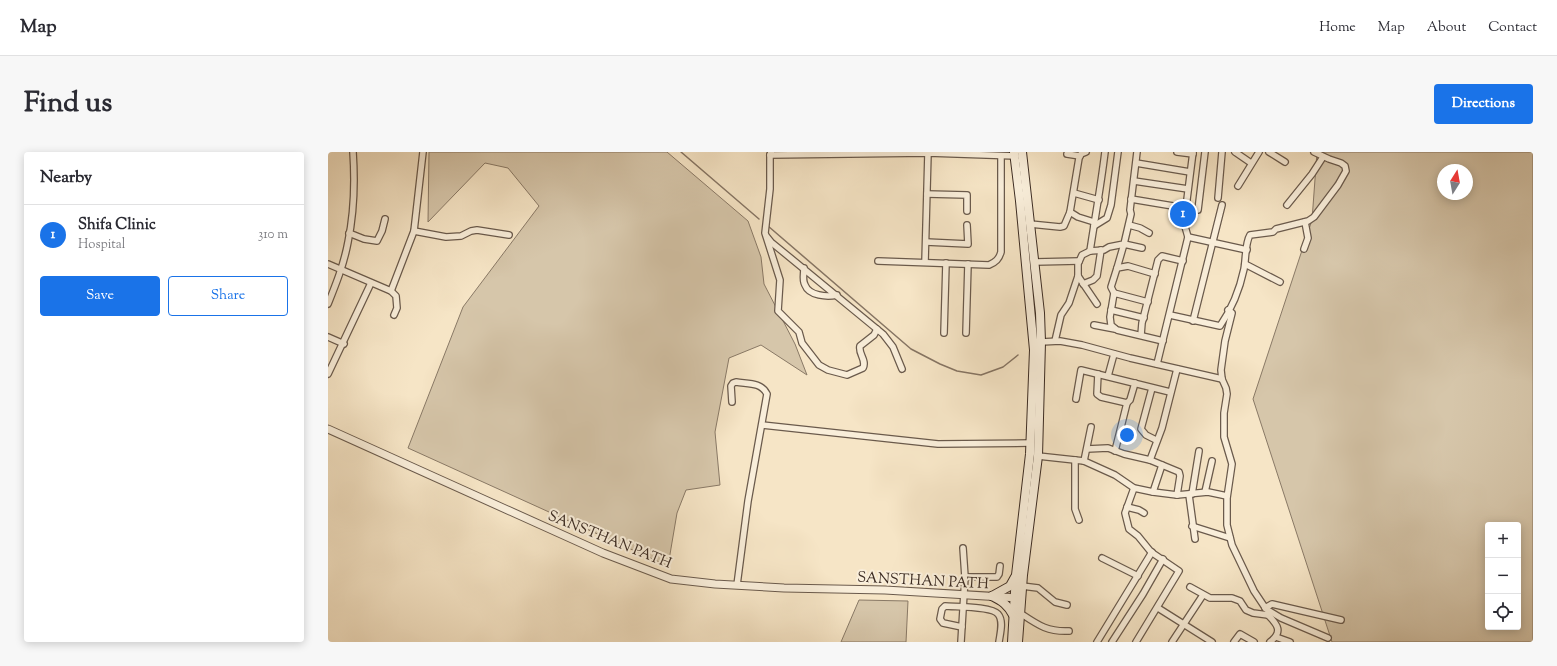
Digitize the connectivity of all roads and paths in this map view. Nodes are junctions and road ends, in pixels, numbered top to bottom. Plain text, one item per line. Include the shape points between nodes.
1 (353, 152) edge
2 (422, 152) edge
3 (1086, 152) edge
4 (1105, 152) edge
5 (1118, 152) edge
6 (1137, 152) edge
7 (1177, 152) edge
8 (1205, 152) edge
9 (1222, 152) edge
10 (1235, 152) edge
11 (1258, 152) edge
12 (1269, 152) edge
13 (1314, 152) edge
14 (770, 153) edge
15 (928, 153) edge
16 (1193, 153) edge
17 (980, 154) edge
18 (1014, 154) edge
19 (1022, 154) edge
20 (1067, 154) dead end
21 (1080, 156) junction
22 (1001, 157) junction
23 (1323, 157) junction
24 (1285, 162) dead end
25 (1136, 163) junction
26 (1251, 163) junction
27 (1190, 172) junction
28 (1134, 181) junction
29 (1238, 186) dead end
30 (1188, 190) junction
31 (1074, 193) junction
32 (927, 194) junction
33 (1218, 198) dead end
34 (1131, 199) junction
35 (1099, 200) junction
36 (1222, 205) dead end
37 (1287, 206) dead end
38 (1185, 208) junction
39 (1198, 210) dead end
40 (966, 211) dead end
41 (1070, 212) junction
42 (385, 219) dead end
43 (1305, 222) junction
44 (1030, 224) junction
45 (1094, 224) junction
46 (967, 225) dead end
47 (1129, 225) junction
48 (414, 231) junction
49 (349, 233) junction
50 (765, 233) junction
51 (1149, 233) dead end
52 (509, 235) dead end
53 (1188, 238) junction
54 (926, 242) junction
55 (1124, 244) junction
56 (1213, 244) junction
57 (1142, 248) dead end
58 (1304, 249) dead end
59 (1101, 250) junction
60 (1246, 250) junction
61 (1090, 251) junction
62 (878, 261) dead end
63 (1079, 261) junction
64 (1183, 261) junction
65 (924, 262) junction
66 (1035, 262) junction
67 (946, 263) junction
68 (328, 264) edge
69 (968, 264) junction
70 (1245, 264) junction
71 (804, 268) junction
72 (1117, 268) junction
73 (341, 270) junction
74 (1155, 274) junction
75 (1078, 276) junction
76 (1280, 282) dead end
77 (371, 284) junction
78 (1083, 284) junction
79 (391, 291) junction
80 (1114, 293) junction
81 (837, 295) junction
82 (1148, 302) junction
83 (328, 304) edge
84 (1097, 304) dead end
85 (1111, 310) junction
86 (1228, 310) junction
87 (394, 315) dead end
88 (1170, 315) junction
89 (1144, 318) junction
90 (1193, 320) junction
91 (1094, 325) dead end
92 (877, 329) junction
93 (1117, 330) junction
94 (944, 333) dead end
95 (966, 333) dead end
96 (1141, 336) junction
97 (328, 337) edge
98 (1055, 341) junction
99 (1163, 341) junction
100 (1041, 342) junction
101 (344, 344) junction
102 (1114, 354) junction
103 (1157, 364) junction
104 (902, 369) dead end
105 (1177, 369) junction
106 (328, 374) edge
107 (1098, 374) junction
108 (1108, 376) junction
109 (1222, 379) junction
110 (1135, 383) junction
111 (1152, 388) junction
112 (1170, 392) junction
113 (1076, 399) dead end
114 (732, 402) dead end
115 (1127, 403) junction
116 (762, 425) junction
117 (1091, 427) dead end
118 (328, 429) edge
119 (1156, 440) junction
120 (1030, 443) junction
121 (1087, 449) junction
122 (1199, 450) dead end
123 (1115, 451) junction
124 (1038, 456) junction
125 (1075, 460) junction
126 (1150, 460) junction
127 (1084, 461) junction
128 (1212, 461) dead end
129 (1162, 465) junction
130 (1134, 488) junction
131 (1153, 492) junction
132 (1205, 492) junction
133 (1190, 495) junction
134 (1177, 496) junction
135 (1227, 496) junction
136 (1127, 507) junction
137 (1144, 513) dead end
138 (1080, 520) dead end
139 (1192, 526) junction
140 (1230, 538) junction
141 (1195, 539) dead end
142 (963, 548) dead end
143 (1152, 552) junction
144 (1102, 558) dead end
145 (1163, 559) junction
146 (1000, 566) dead end
147 (1016, 575) junction
148 (1138, 576) junction
149 (965, 577) junction
150 (737, 584) junction
151 (1022, 586) junction
152 (1190, 587) dead end
153 (964, 595) junction
154 (1203, 595) junction
155 (992, 596) junction
156 (1018, 598) junction
157 (1067, 605) dead end
158 (964, 608) junction
159 (1158, 608) junction
160 (1267, 611) junction
161 (1017, 614) junction
162 (1341, 620) dead end
163 (1183, 624) junction
164 (962, 626) junction
165 (1069, 631) dead end
166 (1276, 637) junction
167 (1328, 638) dead end
168 (961, 642) edge
169 (999, 642) edge
170 (1012, 642) edge
171 (1018, 642) edge
172 (1097, 642) edge
173 (1112, 642) edge
174 (1136, 642) edge
175 (1172, 642) edge
176 (1212, 642) edge
177 (1234, 642) edge
178 (1254, 642) edge
179 (1270, 642) edge
180 (1288, 642) edge

1 - 49 street via 353,203
2 - 48 street
3 - 21 street
4 - 35 street
5 - 45 street via 1107,218
6 - 25 street
7 - 16 street
8 - 39 street
9 - 33 street
10 - 26 street
11 - 26 street
12 - 24 street
13 - 23 street
14 - 15 street
14 - 50 street via 770,188
15 - 17 street
15 - 32 street
16 - 27 street
17 - 22 street
18 - 19 street
18 - 22 street
18 - 120 main road via 1034,350
19 - 44 main road
20 - 21 street
21 - 31 street
22 - 69 street via 1001,252 996,262 989,265
23 - 37 street
23 - 43 street via 1346,166 1346,171 1314,217
25 - 27 street
25 - 28 street
26 - 29 street
27 - 30 street
28 - 30 street
28 - 34 street
30 - 38 street
31 - 35 street
31 - 41 street
32 - 40 street via 967,195
32 - 54 street
34 - 38 street
34 - 47 street
35 - 45 street
36 - 56 street
38 - 53 street via 1184,223
41 - 44 street via 1064,226
41 - 45 street
42 - 49 street via 377,241
43 - 58 street via 1308,238
43 - 60 street via 1273,232 1250,235
44 - 66 main road
45 - 61 street
46 - 54 street via 968,244
47 - 51 street
47 - 55 street
48 - 52 street via 446,237 461,236 477,230
48 - 79 street
49 - 73 street
50 - 71 street via 771,242
50 - 92 street via 780,280 778,310 799,332 802,343 819,365 847,375 861,370 864,362 860,346 874,335
53 - 56 street
53 - 64 street
54 - 65 street
55 - 57 street
55 - 59 street
55 - 72 street
56 - 60 street
56 - 90 street
59 - 61 street
59 - 78 street via 1097,276
60 - 70 street
61 - 63 street via 1082,255
62 - 65 street
63 - 66 street
63 - 75 street
64 - 74 street via 1162,256 1158,260
64 - 88 street
65 - 67 street
66 - 100 main road
67 - 69 street
67 - 94 street
68 - 73 street
69 - 95 street
70 - 76 street
70 - 86 street
71 - 81 street
71 - 81 street via 803,278 807,289 822,295
72 - 74 street via 1128,266
72 - 80 street via 1111,287
73 - 77 street
73 - 83 street
74 - 82 street
75 - 78 street
75 - 98 street via 1070,303 1061,315
77 - 79 street
77 - 101 street
78 - 84 street
79 - 87 street via 396,296 397,303
80 - 82 street
80 - 85 street
81 - 92 street
82 - 89 street
85 - 89 street
85 - 93 street via 1111,325
86 - 90 street via 1220,326
86 - 109 street via 1232,314 1223,353
88 - 90 street
88 - 99 street
89 - 96 street
91 - 93 street
92 - 104 street via 894,347
93 - 96 street
96 - 99 street
97 - 101 street
98 - 100 street
98 - 102 street via 1082,344
99 - 103 street
100 - 124 main road
101 - 106 street
102 - 103 street
102 - 108 street
103 - 105 street
105 - 109 street
105 - 112 street
107 - 108 street
107 - 113 street via 1082,370
107 - 115 street via 1097,394
108 - 110 street
109 - 135 street via 1226,388 1224,436 1232,464
110 - 111 street
110 - 115 street
111 - 112 street
111 - 119 street via 1141,429
112 - 119 street via 1162,428
114 - 116 street via 733,383 758,385 764,388 767,394
115 - 123 street
116 - 120 street via 938,444
116 - 150 street via 748,501
117 - 121 street
118 - 150 street, SANSTHAN PATH via 640,568 671,579
119 - 126 street
120 - 147 main road
121 - 123 street via 1108,448
121 - 127 street
122 - 133 street
123 - 126 street
124 - 125 street
124 - 151 main road
125 - 127 street
125 - 138 street via 1074,502
126 - 129 street
127 - 130 street via 1116,475
128 - 132 street
129 - 131 street
129 - 134 street via 1179,472
130 - 131 street
130 - 136 street
131 - 134 street
132 - 133 street
132 - 135 street
133 - 134 street
133 - 139 street
135 - 140 street via 1227,525
136 - 137 street
136 - 143 street via 1125,513 1129,529
139 - 140 street
139 - 141 street
140 - 160 street via 1254,591
142 - 149 street
143 - 145 street
143 - 148 street
144 - 148 street
145 - 159 street via 1180,572
145 - 173 street
146 - 149 street via 1000,574 997,577
147 - 155 main road via 1010,586
147 - 156 main road
148 - 172 street
149 - 153 street
150 - 153 street, SANSTHAN PATH
151 - 156 main road
151 - 157 street via 1038,588 1055,602
152 - 154 street
153 - 155 street, SANSTHAN PATH
153 - 158 street
154 - 160 street via 1210,598 1232,598 1240,601 1246,610 1253,613
154 - 163 street
155 - 156 street, SANSTHAN PATH
155 - 161 main road
156 - 161 main road
158 - 164 street
158 - 164 street via 945,606 940,619 943,624
158 - 169 street via 997,612 1001,624
159 - 163 street
159 - 174 street
160 - 162 street via 1272,604
160 - 166 street via 1276,624
160 - 167 street
161 - 165 street via 1045,629
161 - 170 main road
161 - 171 main road
163 - 175 street
163 - 176 street
164 - 168 street
166 - 179 street
166 - 180 street
177 - 178 street via 1240,634

